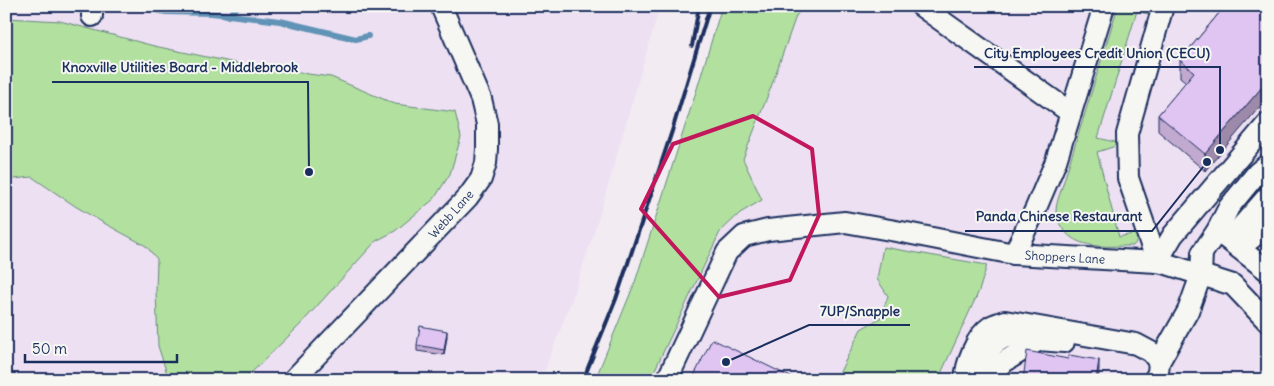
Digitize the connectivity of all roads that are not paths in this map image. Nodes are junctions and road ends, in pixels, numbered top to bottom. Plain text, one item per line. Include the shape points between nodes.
1 (441, 6) edge
2 (921, 6) edge
3 (1104, 6) edge
4 (1163, 6) edge
5 (1071, 113) junction
6 (1268, 123) edge
7 (1268, 164) edge
8 (1268, 182) edge
9 (1268, 196) edge
10 (1268, 209) edge
11 (1268, 220) edge
12 (1227, 239) junction
13 (1014, 254) junction
14 (1158, 262) junction
15 (1268, 271) edge
16 (1201, 275) junction
17 (1268, 322) edge
18 (1087, 335) junction
19 (1156, 371) edge
20 (293, 380) edge
21 (667, 380) edge
22 (964, 380) edge
23 (984, 380) edge

1 - 20 street, Webb Lane via 481,99 487,124 486,163 481,180
2 - 5 street
3 - 5 street
4 - 14 street via 1127,134 1128,178
5 - 13 street via 1053,168
6 - 14 street via 1173,235
7 - 12 street via 1229,207
8 - 12 street via 1259,188 1233,220
9 - 12 street
10 - 12 street via 1247,234
11 - 12 street via 1252,238
12 - 15 street
12 - 16 street via 1202,252
13 - 14 street, Shoppers Lane
13 - 21 street, Shoppers Lane via 845,222 768,230 744,236 727,252
14 - 16 street, Shoppers Lane
16 - 17 street, Shoppers Lane via 1233,285
16 - 19 street via 1188,311
18 - 19 street via 1136,344 1151,352
18 - 22 street via 1005,321 990,327 976,342
18 - 23 street via 1067,342 1039,340

